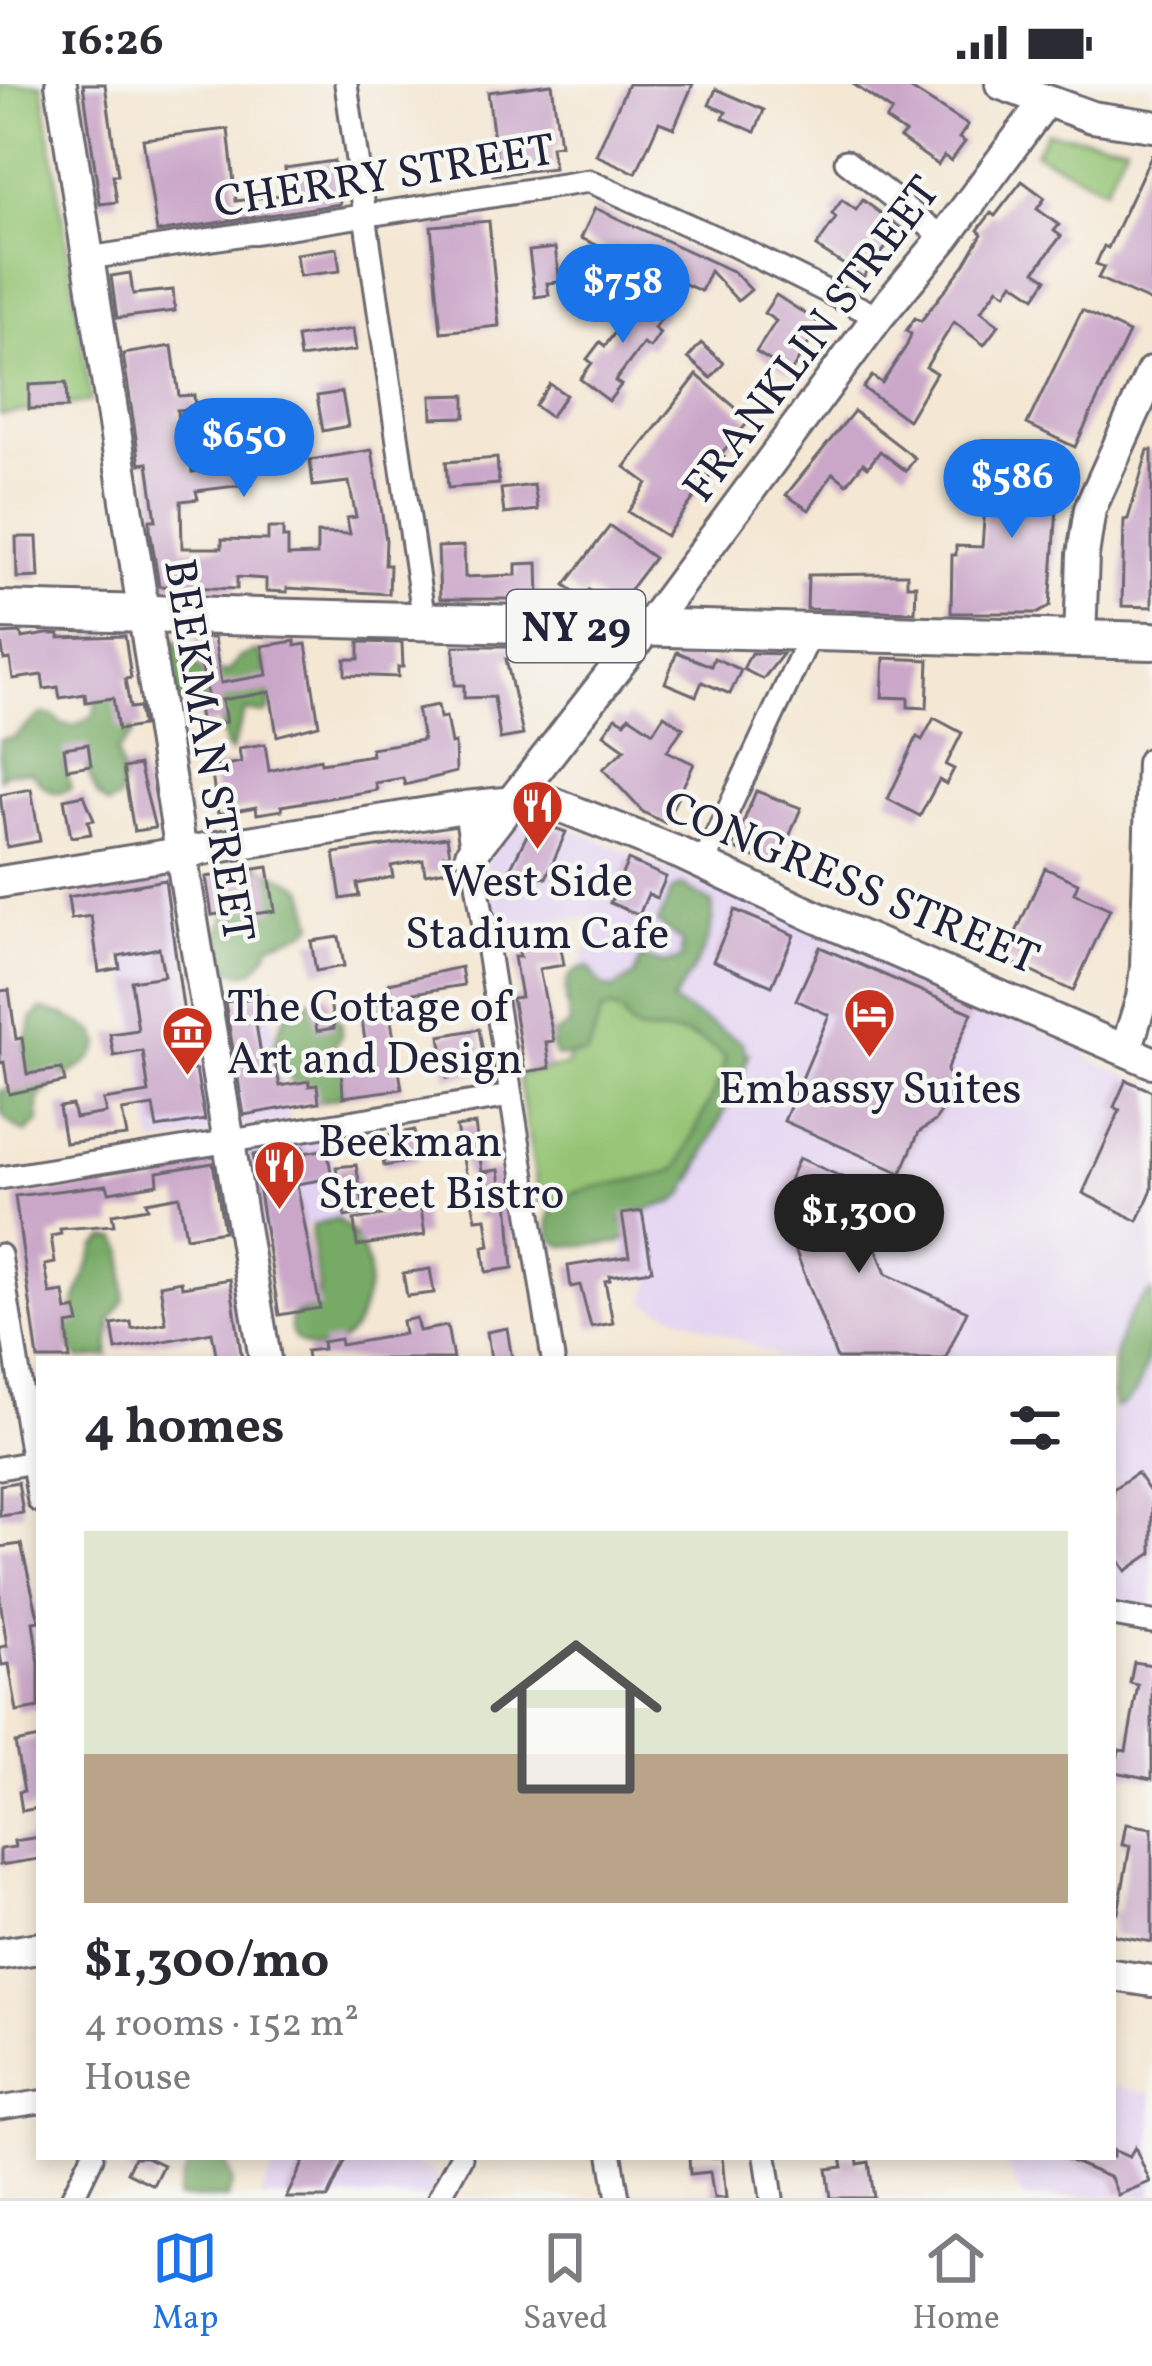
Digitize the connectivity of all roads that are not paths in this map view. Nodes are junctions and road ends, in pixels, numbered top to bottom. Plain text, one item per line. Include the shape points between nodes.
1 (62, 84) edge
2 (346, 84) edge
3 (1001, 84) edge
4 (1044, 103) junction
5 (1152, 126) edge
6 (846, 161) dead end
7 (365, 217) junction
8 (944, 238) junction
9 (89, 258) junction
10 (878, 317) junction
11 (1152, 372) edge
12 (0, 610) edge
13 (145, 613) junction
14 (424, 621) junction
15 (647, 628) junction
16 (812, 631) junction
17 (1080, 639) junction
18 (1152, 641) edge
19 (1152, 763) edge
20 (511, 800) junction
21 (465, 807) junction
22 (181, 854) junction
23 (471, 854) junction
24 (704, 864) junction
25 (0, 882) edge
26 (1139, 1056) edge
27 (511, 1096) junction
28 (229, 1140) junction
29 (0, 1178) edge
30 (0, 1255) edge
31 (265, 1356) edge
32 (553, 1356) edge
33 (36, 1462) edge
34 (0, 1468) edge
35 (1116, 1616) edge
36 (1152, 1622) edge
37 (36, 1948) edge
38 (0, 1954) edge
39 (1116, 1976) edge
40 (1152, 1982) edge
41 (36, 2102) edge
42 (0, 2108) edge
43 (91, 2160) edge
44 (459, 2160) edge
45 (612, 2160) edge
46 (766, 2160) edge
47 (72, 2198) edge
48 (439, 2198) edge
49 (618, 2198) edge
50 (772, 2198) edge

1 - 9 street, BEEKMAN STREET
2 - 7 street
3 - 4 street
4 - 5 street
4 - 8 street, FRANKLIN STREET
6 - 8 street
7 - 9 street, CHERRY STREET
7 - 10 street, CHERRY STREET via 589,181
7 - 14 street
8 - 10 street, FRANKLIN STREET
9 - 13 street, BEEKMAN STREET
10 - 15 street, FRANKLIN STREET
11 - 17 street via 1090,509
12 - 13 highway, NY 29
13 - 14 highway, NY 29
13 - 22 street, BEEKMAN STREET
14 - 15 highway, NY 29
15 - 16 highway, NY 29
15 - 20 street, FRANKLIN STREET
16 - 17 highway, NY 29
16 - 24 street
17 - 18 highway, NY 29
19 - 26 street
20 - 21 street, CONGRESS STREET
20 - 23 street, FRANKLIN STREET
20 - 24 street, CONGRESS STREET via 542,799
21 - 22 street, CONGRESS STREET
21 - 23 street
22 - 25 street, CONGRESS STREET
22 - 28 street, BEEKMAN STREET
23 - 27 street
24 - 26 street, CONGRESS STREET
27 - 28 street
27 - 32 street
28 - 29 street
28 - 31 street, BEEKMAN STREET
30 - 33 street
33 - 34 street
35 - 36 street
37 - 38 street
39 - 40 street
41 - 42 street
43 - 47 street
44 - 48 street
45 - 49 street
46 - 50 street

